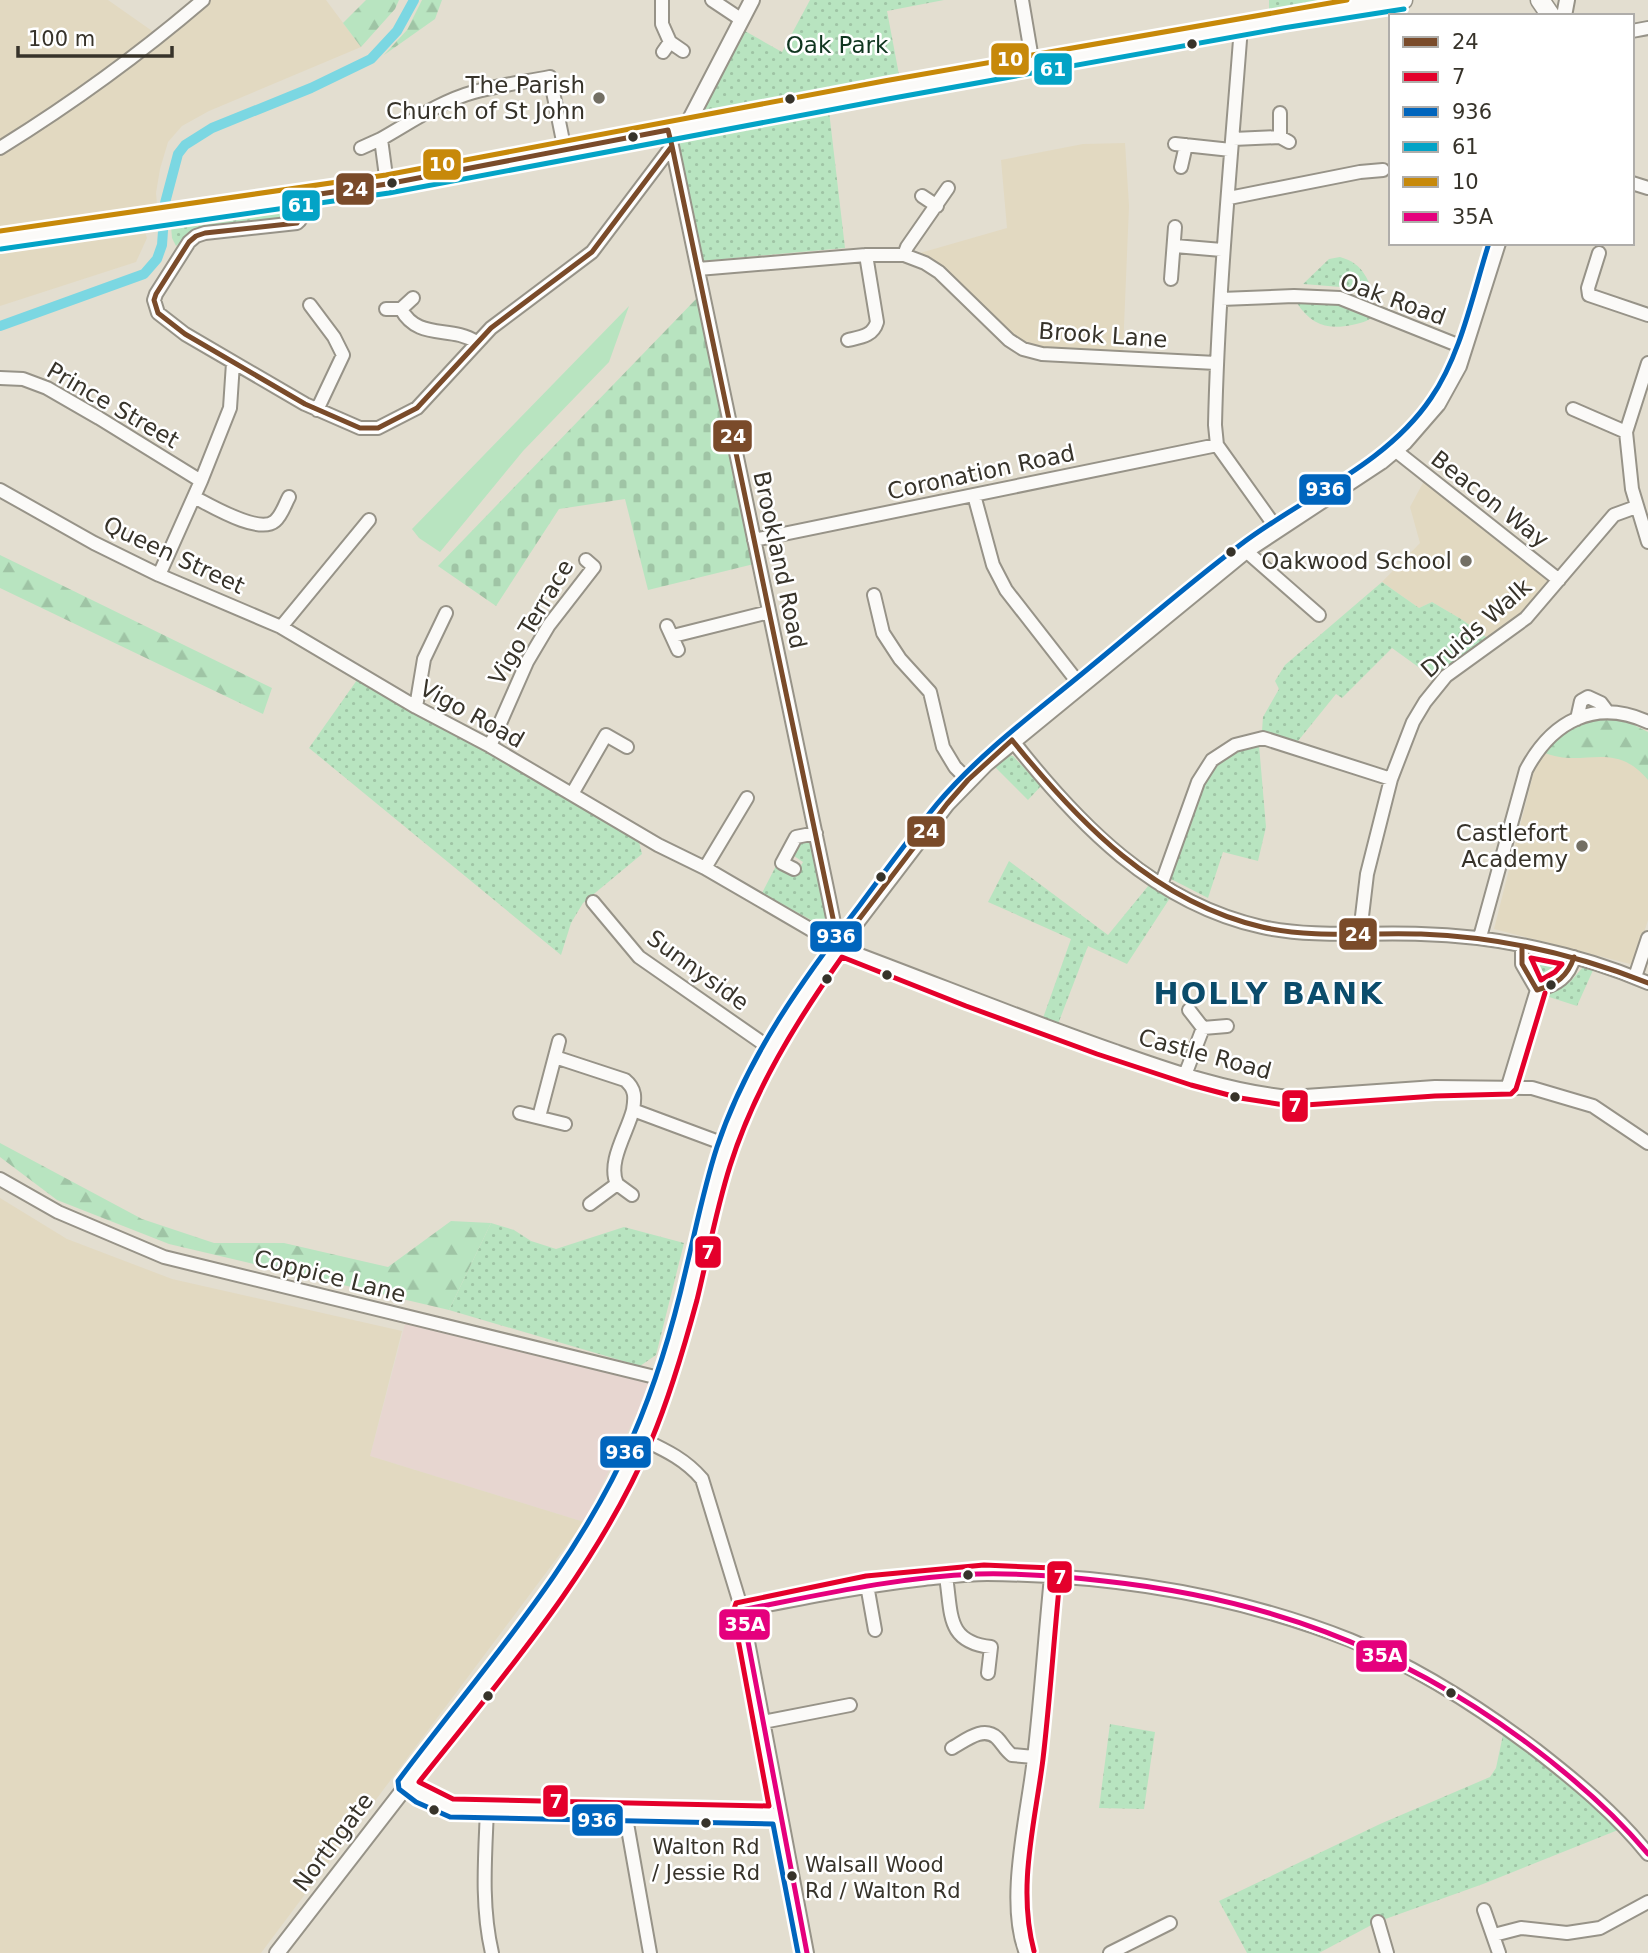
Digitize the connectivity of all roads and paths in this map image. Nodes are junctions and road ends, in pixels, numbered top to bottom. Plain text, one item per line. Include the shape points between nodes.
1 (203, 0) edge
2 (662, 0) edge
3 (712, 0) edge
4 (752, 0) edge
5 (1022, 0) edge
6 (1403, 0) edge
7 (742, 20) junction
8 (1241, 27) junction
9 (683, 51) dead end
10 (1033, 65) junction
11 (1280, 114) dead end
12 (676, 135) junction
13 (381, 139) junction
14 (1232, 144) junction
15 (0, 148) edge
16 (361, 148) dead end
17 (565, 151) junction
18 (1181, 167) dead end
19 (1375, 167) dead end
20 (387, 184) junction
21 (948, 188) dead end
22 (922, 196) dead end
23 (300, 197) junction
24 (1228, 198) junction
25 (937, 206) junction
26 (1175, 227) dead end
27 (0, 240) edge
28 (1497, 245) edge
29 (1175, 246) junction
30 (1222, 250) junction
31 (1598, 253) dead end
32 (866, 255) junction
33 (904, 255) junction
34 (698, 269) junction
35 (1172, 274) dead end
36 (413, 298) dead end
37 (1222, 299) junction
38 (386, 309) dead end
39 (401, 309) junction
40 (310, 312) dead end
41 (1648, 315) edge
42 (848, 340) dead end
43 (476, 342) junction
44 (1465, 348) junction
45 (233, 363) junction
46 (1216, 363) junction
47 (1648, 363) edge
48 (0, 378) edge
49 (1573, 409) dead end
50 (317, 410) junction
51 (1590, 416) junction
52 (1586, 430) dead end
53 (1626, 432) junction
54 (1217, 445) junction
55 (1396, 451) junction
56 (201, 481) junction
57 (0, 490) edge
58 (974, 495) junction
59 (194, 497) junction
60 (289, 497) dead end
61 (1636, 507) junction
62 (369, 520) dead end
63 (1277, 529) junction
64 (754, 540) junction
65 (1648, 542) edge
66 (1246, 551) junction
67 (586, 560) dead end
68 (159, 575) junction
69 (1559, 580) junction
70 (1314, 589) dead end
71 (874, 595) dead end
72 (1304, 600) junction
73 (769, 612) junction
74 (446, 613) dead end
75 (1319, 615) dead end
76 (281, 627) junction
77 (678, 650) dead end
78 (330, 657) joint
79 (1080, 685) junction
80 (416, 707) junction
81 (1648, 722) edge
82 (1012, 740) junction
83 (490, 746) junction
84 (627, 747) dead end
85 (1391, 779) junction
86 (968, 780) junction
87 (572, 794) junction
88 (747, 799) dead end
89 (816, 833) junction
90 (705, 868) junction
91 (794, 869) dead end
92 (1161, 885) junction
93 (593, 902) dead end
94 (1360, 933) junction
95 (1480, 937) junction
96 (1648, 938) edge
97 (843, 941) junction
98 (1522, 947) junction
99 (1574, 957) junction
100 (1635, 977) junction
101 (1648, 983) edge
102 (1537, 989) junction
103 (1189, 1010) dead end
104 (1227, 1026) dead end
105 (1203, 1028) junction
106 (559, 1041) dead end
107 (771, 1049) junction
108 (555, 1057) junction
109 (1185, 1075) junction
110 (1508, 1086) junction
111 (633, 1111) junction
112 (520, 1112) dead end
113 (539, 1117) junction
114 (565, 1124) dead end
115 (1648, 1143) edge
116 (727, 1145) junction
117 (0, 1179) edge
118 (617, 1184) junction
119 (632, 1195) dead end
120 (590, 1204) dead end
121 (663, 1379) junction
122 (642, 1439) junction
123 (946, 1577) junction
124 (1051, 1577) junction
125 (867, 1585) junction
126 (742, 1610) junction
127 (875, 1630) dead end
128 (988, 1673) dead end
129 (850, 1705) dead end
130 (763, 1722) junction
131 (952, 1748) dead end
132 (1034, 1757) junction
133 (406, 1784) junction
134 (487, 1810) junction
135 (625, 1812) junction
136 (780, 1815) junction
137 (1648, 1854) edge
138 (1648, 1902) edge
139 (1485, 1910) dead end
140 (1378, 1922) dead end
141 (1170, 1923) dead end
142 (1494, 1935) junction
143 (1382, 1948) edge
144 (277, 1953) edge
145 (492, 1953) edge
146 (650, 1953) edge
147 (807, 1953) edge
148 (1026, 1953) edge
149 (1110, 1953) edge
150 (1499, 1953) edge

1 - 15 street via 122,64
2 - 9 street via 666,47
3 - 7 street
4 - 7 main road
5 - 10 street
6 - 8 highway
7 - 12 main road
8 - 10 highway
8 - 14 street
10 - 12 highway
11 - 14 street via 1284,139
12 - 17 highway
12 - 34 street, Brookland Road
12 - 43 street via 592,252
13 - 16 street
13 - 17 street via 473,92 554,73
13 - 20 street
14 - 18 street via 1181,144
14 - 24 street
17 - 20 highway
19 - 24 street
20 - 23 highway
21 - 25 street
22 - 25 street
23 - 27 highway
23 - 45 street via 303,213 297,223 195,236 156,294 158,313
24 - 30 street
25 - 33 street
26 - 29 street
28 - 44 main road, Northgate
29 - 30 street
29 - 35 street
30 - 37 street
31 - 41 street via 1588,295
32 - 33 street, Brook Lane
32 - 34 street, Brook Lane
32 - 42 street via 877,322 870,334
33 - 46 street, Brook Lane via 939,272 1023,349 1042,354
34 - 64 street, Brookland Road
36 - 39 street
37 - 44 street, Oak Road via 1340,298
37 - 46 street
38 - 39 street
39 - 43 street via 406,319 418,326 432,332 459,333
40 - 50 street via 334,337 343,355
43 - 50 street via 417,408 378,428 360,428
44 - 55 main road, Northgate via 1438,404
45 - 50 street
45 - 56 street via 230,408
46 - 54 street
47 - 53 street
48 - 56 street, Prince Street via 23,379 47,388
49 - 51 street
51 - 52 street
51 - 53 street
53 - 61 street
54 - 58 street, Coronation Road
54 - 63 street
55 - 63 main road, Northgate
55 - 69 street, Beacon Way
56 - 59 street
57 - 68 street, Queen Street
58 - 64 street, Coronation Road
58 - 79 street via 993,565 1006,590
59 - 60 street via 247,522 266,525 275,521
59 - 68 street
61 - 65 street
61 - 69 street, Druids Walk via 1614,515
62 - 76 street via 351,535
63 - 66 main road, Northgate
64 - 73 street, Brookland Road
66 - 72 street
66 - 79 main road, Northgate
67 - 83 street, Vigo Terrace via 593,567 527,662
68 - 76 street, Queen Street
69 - 85 street, Druids Walk via 1526,618 1439,684 1413,722
70 - 72 street
71 - 86 street via 883,633 930,692 943,747
72 - 75 street
73 - 77 street via 670,631
73 - 89 street, Brookland Road
74 - 80 street via 424,659
76 - 78 street, Queen Street
78 - 80 street, Vigo Road
79 - 82 main road, Northgate
80 - 83 street, Vigo Road
81 - 95 street via 1607,711 1556,730 1538,748 1526,770
82 - 86 main road, Northgate
82 - 92 street via 1101,840
83 - 87 street, Vigo Road
84 - 87 street via 606,735
85 - 92 street via 1263,738 1235,745 1212,760 1198,782
85 - 94 street, Druids Walk via 1367,874
86 - 97 main road, Northgate
87 - 90 street, Vigo Road
88 - 90 street
89 - 91 street via 796,837 782,863
89 - 97 street, Brookland Road via 834,923
90 - 97 street, Vigo Road
92 - 94 street via 1209,909 1264,927
93 - 107 street, Sunnyside via 610,915 639,957
94 - 95 street
95 - 98 street
96 - 100 street
97 - 107 main road, Northgate
97 - 109 street, Castle Road via 1050,1028
98 - 99 street
98 - 102 street via 1522,964
99 - 100 street
99 - 102 street via 1564,978
100 - 101 street
102 - 110 street
103 - 105 street
104 - 105 street
105 - 109 street
106 - 108 street
107 - 116 main road, Northgate
108 - 111 street via 630,1083 635,1096
108 - 113 street
109 - 110 street, Castle Road via 1291,1097
110 - 115 street, Castle Road via 1532,1088 1593,1106
111 - 116 street
111 - 118 street via 614,1162
112 - 113 street
113 - 114 street
116 - 121 main road, Northgate
117 - 121 street, Coppice Lane via 58,1212 164,1257
118 - 119 street
118 - 120 street
121 - 122 main road, Northgate
122 - 126 street via 690,1465 702,1479
122 - 133 main road, Northgate via 556,1590
123 - 124 street
123 - 125 street
123 - 128 street via 955,1630 971,1645 990,1647
124 - 132 street
124 - 137 street via 1161,1588 1231,1603 1296,1621 1401,1664 1501,1724 1575,1780 1624,1824
125 - 126 street
125 - 127 street
126 - 130 street
129 - 130 street
130 - 136 street
131 - 132 street via 988,1732 1012,1755
132 - 148 street via 1017,1893
133 - 134 street via 452,1808
133 - 144 main road, Northgate
134 - 135 street
134 - 145 street via 485,1914
135 - 136 street
135 - 146 street
136 - 147 street
138 - 142 street via 1601,1928 1567,1933 1521,1928
139 - 142 street
140 - 143 street
141 - 149 street
142 - 150 street

